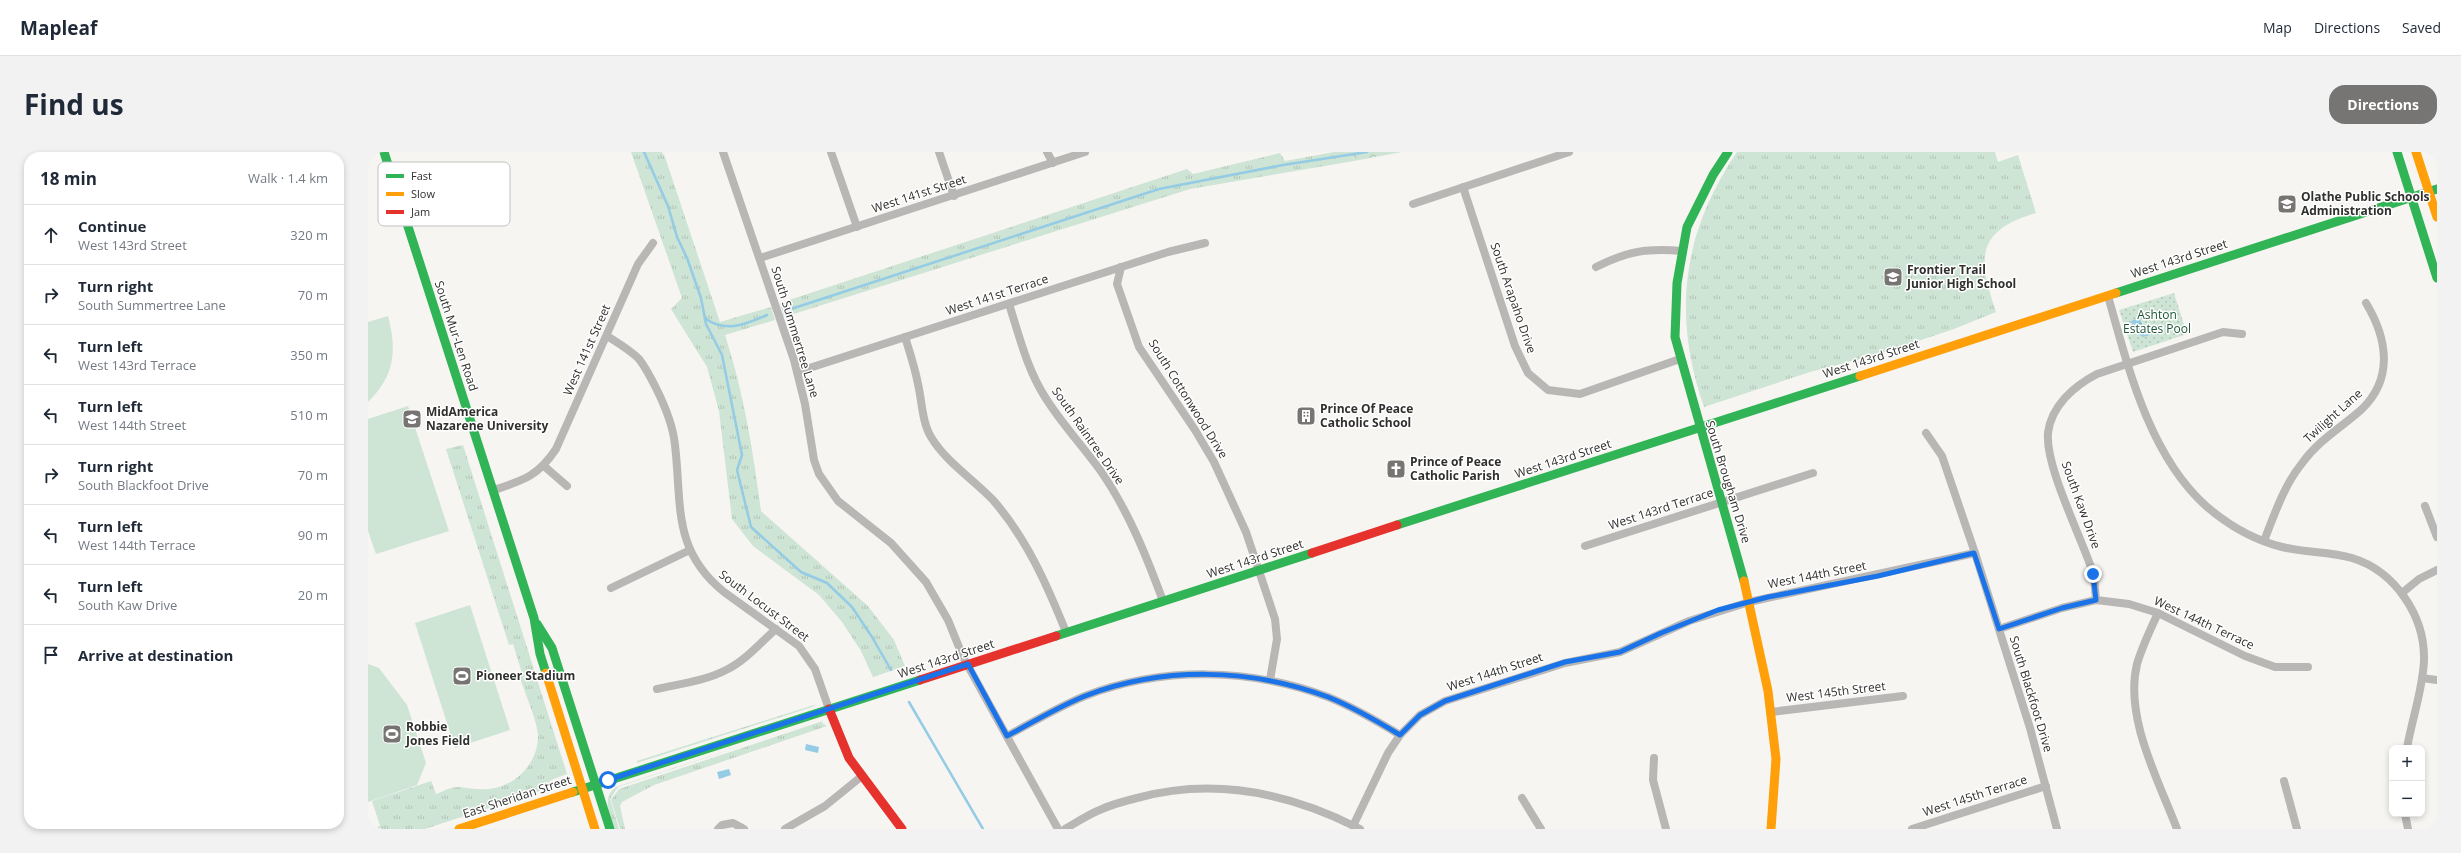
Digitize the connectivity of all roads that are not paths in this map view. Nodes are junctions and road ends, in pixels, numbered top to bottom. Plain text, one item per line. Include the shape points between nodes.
1 (384, 152) edge
2 (723, 152) edge
3 (830, 152) edge
4 (938, 152) edge
5 (1047, 152) edge
6 (1085, 152) edge
7 (1570, 152) edge
8 (1728, 152) edge
9 (2397, 152) edge
10 (2416, 152) edge
11 (387, 162) edge
12 (1053, 163) junction
13 (1463, 187) junction
14 (2433, 190) edge
15 (954, 196) junction
16 (2412, 197) junction
17 (1413, 204) dead end
18 (2437, 218) edge
19 (408, 226) edge
20 (857, 227) junction
21 (1205, 242) dead end
22 (652, 243) dead end
23 (1682, 251) junction
24 (760, 258) junction
25 (1121, 267) junction
26 (1596, 267) dead end
27 (2437, 278) edge
28 (2108, 296) junction
29 (2366, 303) dead end
30 (1009, 304) junction
31 (2242, 334) dead end
32 (607, 336) junction
33 (905, 337) junction
34 (1680, 359) junction
35 (2129, 363) junction
36 (797, 372) junction
37 (1700, 428) junction
38 (1926, 433) dead end
39 (544, 466) junction
40 (1813, 473) dead end
41 (567, 486) dead end
42 (494, 490) junction
43 (1723, 502) junction
44 (2425, 506) dead end
45 (2437, 537) edge
46 (2264, 541) junction
47 (1585, 546) dead end
48 (690, 550) junction
49 (1974, 553) junction
50 (1260, 570) junction
51 (2437, 570) edge
52 (611, 588) dead end
53 (2402, 593) junction
54 (2096, 600) junction
55 (1163, 601) junction
56 (1749, 602) junction
57 (2158, 613) junction
58 (534, 618) junction
59 (776, 629) junction
60 (1999, 629) junction
61 (1066, 632) junction
62 (968, 664) junction
63 (2308, 667) dead end
64 (2422, 678) junction
65 (1270, 680) junction
66 (2437, 680) edge
67 (657, 689) dead end
68 (1903, 696) dead end
69 (829, 709) junction
70 (1771, 712) junction
71 (1400, 735) junction
72 (1007, 736) junction
73 (2407, 745) edge
74 (1654, 758) dead end
75 (862, 776) junction
76 (2284, 781) dead end
77 (596, 784) junction
78 (2046, 786) junction
79 (582, 788) junction
80 (1522, 798) dead end
81 (2406, 817) edge
82 (1356, 827) edge
83 (459, 829) edge
84 (595, 829) edge
85 (610, 829) edge
86 (718, 829) edge
87 (744, 829) edge
88 (785, 829) edge
89 (902, 829) edge
90 (1058, 829) edge
91 (1065, 829) edge
92 (1541, 829) edge
93 (1666, 829) edge
94 (1771, 829) edge
95 (1912, 829) edge
96 (2058, 829) edge
97 (2177, 829) edge
98 (2297, 829) edge
99 (2408, 829) edge

1 - 11 street, South Mur-Len Road
2 - 24 street, South Summertree Lane
3 - 20 street
4 - 15 street
5 - 12 street
6 - 12 street, West 141st Street
7 - 13 street
8 - 23 street, South Brougham Drive via 1713,175 1687,227
9 - 16 street
10 - 14 street
12 - 15 street, West 141st Street
13 - 17 street
13 - 34 street, South Arapaho Drive via 1515,346 1528,373 1548,390 1580,394
14 - 16 street, West 143rd Street
14 - 18 street
15 - 20 street, West 141st Street
16 - 27 street
16 - 28 street, West 143rd Street
19 - 42 street, South Mur-Len Road
20 - 24 street, West 141st Street
21 - 25 street, West 141st Terrace
22 - 32 street, West 141st Street via 638,264
23 - 26 street via 1654,248 1624,254
23 - 34 street, South Brougham Drive via 1677,283 1674,337
24 - 36 street, South Summertree Lane
25 - 30 street, West 141st Terrace
25 - 50 street, South Cottonwood Drive via 1117,284 1139,347 1196,430 1214,462 1246,532
28 - 35 street
28 - 37 street, West 143rd Street
29 - 46 street, Twilight Lane via 2380,329 2385,348 2385,363 2378,385 2366,404 2323,439 2302,462 2286,488
30 - 33 street, West 141st Terrace
30 - 55 street, South Raintree Drive via 1034,377 1048,403 1092,459 1116,496 1140,543
31 - 35 street via 2223,332
32 - 39 street, West 141st Street via 556,449
32 - 48 street, South Locust Street via 640,361 665,407 675,444 682,529
33 - 36 street, West 141st Terrace
33 - 61 street via 931,437 943,453 993,501 1011,523 1041,572
34 - 37 street, South Brougham Drive
35 - 46 street via 2160,446 2186,484 2224,520
35 - 54 street, South Kaw Drive via 2080,383 2054,414 2048,434 2052,464 2093,574
36 - 62 street, South Summertree Lane via 814,460 822,481 838,500 891,543 926,582 948,620
37 - 43 street, South Brougham Drive
37 - 50 street, West 143rd Street
38 - 49 street, South Blackfoot Drive via 1942,456
39 - 41 street
39 - 42 street, West 141st Street via 528,477
40 - 43 street, West 143rd Terrace
42 - 58 street, South Mur-Len Road
43 - 47 street, West 143rd Terrace
43 - 56 street, South Brougham Drive
44 - 45 street
46 - 53 street via 2296,550 2343,556 2363,562 2377,570
48 - 52 street
48 - 59 street, South Locust Street via 696,564 712,583
49 - 56 street, West 144th Street
49 - 60 street, South Blackfoot Drive
50 - 55 street, West 143rd Street
50 - 65 street, South Cottonwood Drive via 1277,632
51 - 53 street via 2419,579
53 - 64 street via 2411,608 2421,636 2424,660
54 - 57 street, West 144th Terrace via 2129,604
54 - 60 street, West 144th Terrace via 2062,608
55 - 61 street, West 143rd Street
56 - 70 street, South Brougham Drive
56 - 71 street, West 144th Street via 1689,621 1620,652 1565,662 1445,701 1420,715
57 - 63 street, West 144th Terrace via 2275,667
57 - 97 street via 2137,666 2136,706 2148,759
58 - 77 street, South Mur-Len Road via 552,648
58 - 79 street, South Mur-Len Road via 540,654
59 - 67 street via 748,655 726,670 713,676
59 - 69 street, South Locust Street via 799,646 809,658 816,669
60 - 78 street, South Blackfoot Drive
61 - 62 street, West 143rd Street
62 - 69 street, West 143rd Street
62 - 72 street, South Summertree Lane
64 - 66 street
64 - 73 street
65 - 71 street via 1329,697 1362,712
65 - 72 street via 1232,675 1192,674 1140,680 1086,696
68 - 70 street, West 145th Street
69 - 75 street, South Locust Street via 840,740
69 - 77 street, West 143rd Street
70 - 94 street, South Brougham Drive via 1776,759
71 - 82 street, West 144th Street via 1388,753
72 - 90 street, South Summertree Lane
74 - 93 street via 1653,780
75 - 88 street via 825,806
75 - 89 street, South Locust Street
76 - 98 street
77 - 79 street, West 143rd Street
77 - 85 street, South Mur-Len Road
78 - 95 street, West 145th Terrace
78 - 96 street, South Blackfoot Drive
79 - 83 street, East Sheridan Street
79 - 84 street, South Mur-Len Road
80 - 92 street
81 - 99 street
82 - 91 street, West 144th Street via 1282,797 1235,789 1202,788 1148,795 1111,805
86 - 87 street via 722,825 733,823

